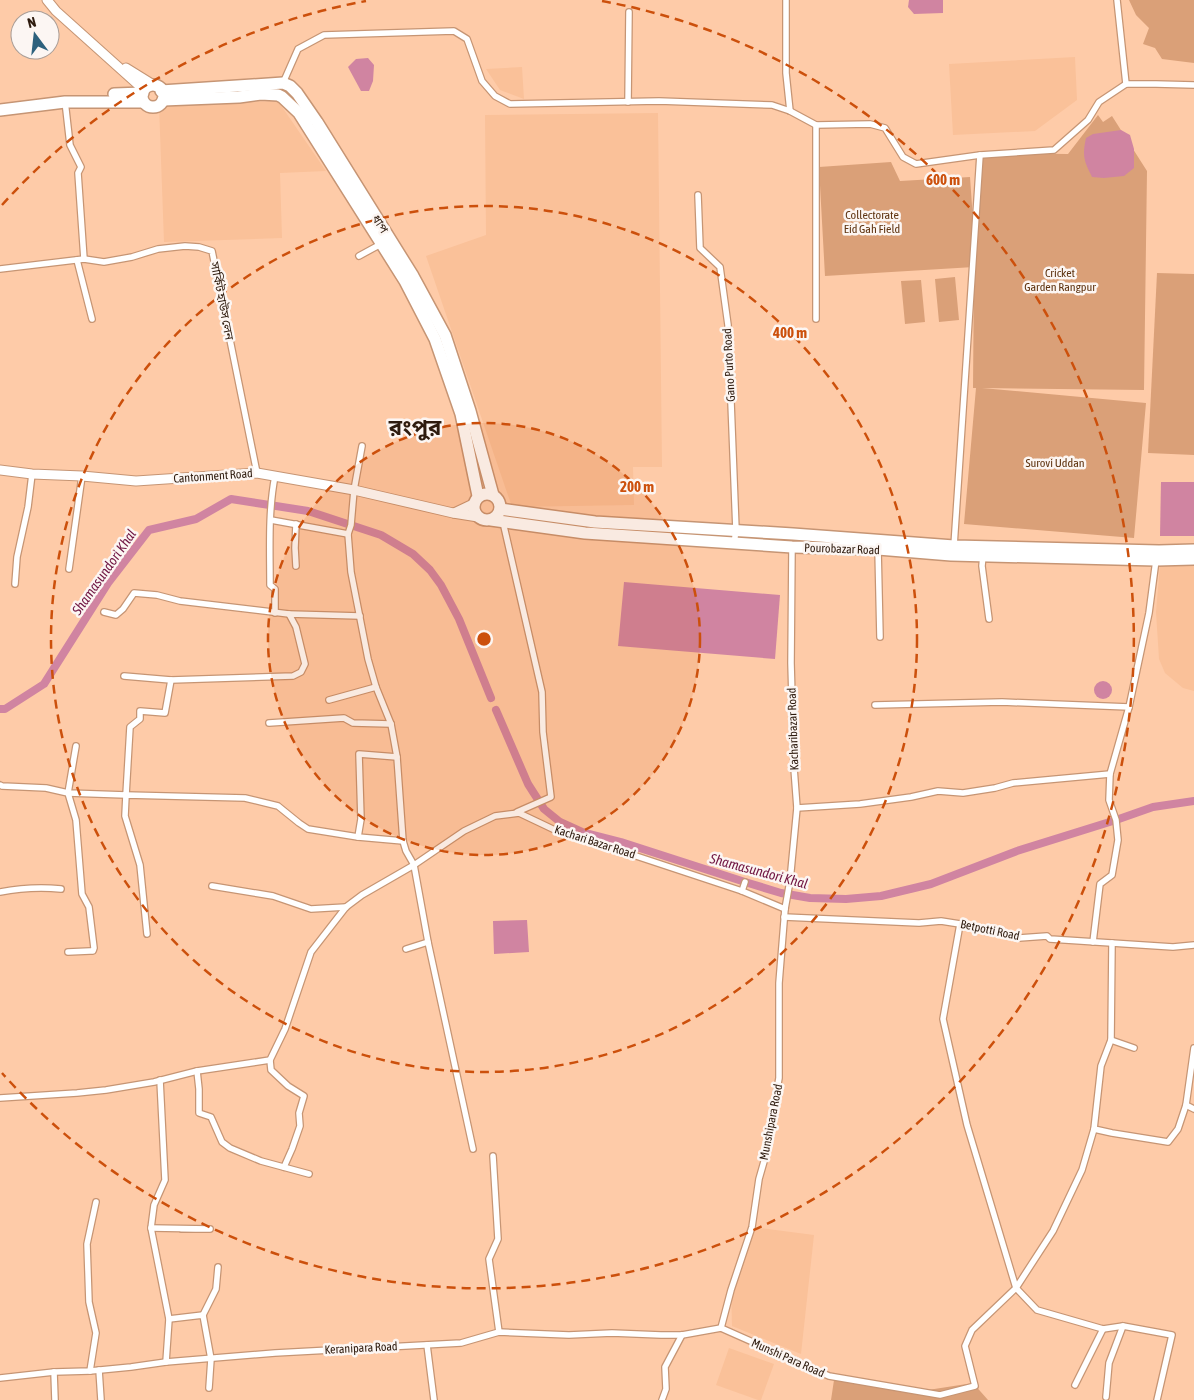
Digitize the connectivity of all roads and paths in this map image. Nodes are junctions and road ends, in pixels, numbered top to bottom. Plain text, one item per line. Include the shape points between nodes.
1 (47, 0) edge
2 (786, 0) edge
3 (1117, 0) edge
4 (629, 12) dead end
5 (283, 83) junction
6 (1126, 84) junction
7 (1194, 85) edge
8 (152, 93) junction
9 (65, 99) junction
10 (628, 102) junction
11 (0, 104) edge
12 (0, 110) edge
13 (790, 111) junction
14 (816, 125) junction
15 (980, 155) junction
16 (698, 195) dead end
17 (385, 242) junction
18 (359, 256) dead end
19 (84, 259) junction
20 (77, 260) junction
21 (0, 269) edge
22 (92, 319) dead end
23 (816, 320) dead end
24 (362, 446) dead end
25 (0, 470) edge
26 (257, 472) junction
27 (32, 474) junction
28 (82, 476) junction
29 (275, 476) junction
30 (354, 490) junction
31 (493, 494) junction
32 (476, 500) junction
33 (500, 509) junction
34 (453, 513) junction
35 (478, 517) junction
36 (271, 520) junction
37 (490, 520) junction
38 (503, 522) junction
39 (296, 524) junction
40 (736, 530) junction
41 (348, 534) junction
42 (734, 544) junction
43 (954, 546) junction
44 (792, 547) junction
45 (878, 549) junction
46 (1194, 550) edge
47 (982, 555) junction
48 (1194, 559) edge
49 (1156, 560) junction
50 (296, 566) dead end
51 (69, 569) dead end
52 (15, 584) dead end
53 (104, 612) dead end
54 (275, 613) junction
55 (289, 614) junction
56 (360, 616) junction
57 (988, 619) dead end
58 (880, 637) dead end
59 (124, 676) dead end
60 (171, 680) junction
61 (376, 687) junction
62 (329, 700) dead end
63 (875, 705) dead end
64 (1129, 708) junction
65 (269, 723) dead end
66 (391, 724) junction
67 (76, 746) dead end
68 (397, 757) junction
69 (1110, 774) junction
70 (0, 784) edge
71 (68, 793) junction
72 (126, 795) junction
73 (797, 808) junction
74 (517, 812) junction
75 (358, 837) junction
76 (403, 842) junction
77 (621, 842) dead end
78 (618, 850) junction
79 (406, 851) junction
80 (414, 865) junction
81 (692, 865) dead end
82 (408, 869) junction
83 (688, 873) junction
84 (745, 882) dead end
85 (212, 886) dead end
86 (61, 889) dead end
87 (742, 891) junction
88 (0, 892) edge
89 (346, 907) junction
90 (785, 909) junction
91 (784, 917) junction
92 (960, 924) junction
93 (147, 934) dead end
94 (428, 942) junction
95 (1093, 942) junction
96 (1112, 943) junction
97 (1194, 945) edge
98 (406, 949) dead end
99 (68, 952) dead end
100 (1111, 1040) junction
101 (1134, 1048) dead end
102 (1194, 1048) edge
103 (270, 1060) junction
104 (197, 1071) junction
105 (160, 1080) junction
106 (0, 1098) edge
107 (1186, 1105) junction
108 (1194, 1108) edge
109 (1094, 1129) junction
110 (473, 1149) dead end
111 (493, 1156) dead end
112 (284, 1167) junction
113 (309, 1174) dead end
114 (96, 1202) dead end
115 (151, 1228) junction
116 (181, 1229) dead end
117 (218, 1267) dead end
118 (1016, 1288) junction
119 (203, 1315) junction
120 (169, 1319) junction
121 (1122, 1326) junction
122 (721, 1328) junction
123 (1102, 1329) junction
124 (499, 1332) junction
125 (682, 1334) junction
126 (427, 1345) junction
127 (211, 1359) junction
128 (166, 1362) junction
129 (90, 1370) junction
130 (99, 1370) junction
131 (54, 1372) junction
132 (0, 1378) edge
133 (1075, 1385) dead end
134 (209, 1388) dead end
135 (940, 1397) edge
136 (1106, 1397) dead end
137 (55, 1400) edge
138 (101, 1400) edge
139 (434, 1400) edge
140 (662, 1400) edge
141 (1157, 1400) edge

1 - 8 main road
2 - 13 street via 786,73
3 - 6 street
4 - 10 street
5 - 8 highway, ধাপ
5 - 10 street via 298,49 324,35 454,30 468,40 482,81 495,96 510,104
5 - 17 highway, ধাপ via 290,86 308,108
6 - 7 street
6 - 15 street via 1099,102 1088,120 1054,150
8 - 9 highway, ধাপ
8 - 17 highway, ধাপ via 282,97 299,114
9 - 11 highway, ধাপ
9 - 12 highway, ধাপ
9 - 19 street via 70,145 82,167 78,173
10 - 13 street via 772,104
13 - 14 street
14 - 15 street via 870,124 885,128 903,157 916,164
14 - 23 street
15 - 43 street
16 - 40 street, Gano Purto Road via 700,248 720,267 728,325
17 - 18 street
17 - 31 highway, ধাপ via 414,276 445,335
17 - 32 highway, ধাপ via 435,339 460,414
19 - 20 street, সার্কিট হাউস লেন
19 - 26 street, সার্কিট হাউস লেন via 104,262 185,246 212,252
20 - 21 street, সার্কিট হাউস লেন
20 - 22 street
24 - 30 street
25 - 27 main road, Cantonment Road
26 - 28 main road, Cantonment Road via 136,481
26 - 29 main road, Cantonment Road
27 - 28 main road, Cantonment Road
27 - 52 street
28 - 51 street
29 - 30 main road, Cantonment Road
29 - 36 street
30 - 34 main road, Cantonment Road
30 - 41 street
31 - 32 highway via 488,493
31 - 33 highway, ধাপ via 500,503
32 - 34 main road
32 - 35 highway, ধাপ via 473,509
33 - 37 highway
33 - 40 highway, Pourobazar Road via 595,522
34 - 35 main road, Cantonment Road
35 - 37 highway
36 - 39 street
36 - 54 street via 270,585 275,590
37 - 38 highway, Pourobazar Road
38 - 42 highway, Pourobazar Road via 585,533
38 - 74 street via 542,692 551,797
39 - 41 street
39 - 50 street
40 - 42 street, Gano Purto Road
40 - 43 highway, Pourobazar Road
41 - 56 street via 351,572
42 - 44 highway, Pourobazar Road
43 - 46 highway, Pourobazar Road
44 - 45 highway, Pourobazar Road
44 - 73 street, Kacharibazar Road via 791,663
45 - 47 highway, Pourobazar Road
45 - 58 street
47 - 49 highway, Pourobazar Road
47 - 57 street
48 - 49 highway, Pourobazar Road
49 - 64 street
53 - 54 street via 116,616 134,593
54 - 55 street
55 - 56 street
55 - 60 street via 305,664 301,672 293,676
56 - 61 street
59 - 60 street
60 - 72 street via 165,713 140,711 140,719 130,727
61 - 62 street
61 - 66 street
63 - 64 street via 1002,702
64 - 69 street
65 - 66 street via 344,718 353,723
66 - 68 street
67 - 71 street
68 - 75 street via 358,754 361,819
68 - 76 street
69 - 73 street via 1013,783 963,793 938,791 860,804
69 - 95 street via 1109,800 1118,840 1112,875 1100,884
70 - 71 street
71 - 72 street
71 - 99 street via 76,820 82,894 89,907 94,948 93,951
72 - 75 street via 245,798 278,806 308,829
72 - 93 street via 125,816 140,865
73 - 90 street, Kacharibazar Road
74 - 78 street, Kachari Bazar Road via 560,832
74 - 80 street via 495,816 464,831
75 - 76 street
76 - 79 street
77 - 78 street
78 - 83 street, Kachari Bazar Road
79 - 80 street
79 - 82 street
80 - 82 street
80 - 94 street
81 - 83 street
82 - 89 street
83 - 87 street, Kachari Bazar Road
84 - 87 street
85 - 89 street via 273,896 311,909
86 - 88 street via 19,888
87 - 90 street, Kachari Bazar Road
89 - 103 street via 311,952 285,1029
90 - 91 street, Munshipara Road
91 - 92 street, Betpotti Road
91 - 122 street, Munshipara Road via 779,983 779,1078 752,1227
92 - 95 street, Betpotti Road via 1019,938 1047,936 1050,939
92 - 118 street via 943,1019 968,1125
94 - 98 street
94 - 110 street
95 - 96 street, Betpotti Road
96 - 97 street, Betpotti Road via 1173,947
96 - 100 street
100 - 101 street
100 - 109 street via 1101,1066
102 - 107 street
103 - 104 street
103 - 112 street via 272,1070 304,1096 299,1113 300,1126
104 - 105 street
104 - 112 street via 199,1113 211,1117 222,1142 261,1161
105 - 106 street via 96,1091
105 - 115 street via 165,1180 154,1205
107 - 108 street
107 - 109 street via 1178,1129 1168,1142
109 - 118 street via 1082,1170 1053,1231
111 - 124 street via 498,1239 490,1259
112 - 113 street
114 - 129 street via 87,1244 89,1302 96,1333
115 - 116 street via 210,1229
115 - 120 street
117 - 119 street via 216,1289
118 - 123 street via 1037,1310
118 - 135 street, Munshi Para Road via 972,1330 965,1346 975,1386
119 - 120 street
119 - 127 street
120 - 128 street
121 - 123 street
121 - 136 street via 1109,1363
121 - 141 street via 1172,1335
122 - 125 street, Keranipara Road
122 - 135 street, Munshi Para Road via 829,1376
123 - 133 street
124 - 125 street, Keranipara Road
124 - 126 street, Keranipara Road via 461,1342
125 - 140 street via 665,1367 666,1389
126 - 127 street, Keranipara Road
126 - 139 street
127 - 128 street, Keranipara Road
127 - 134 street
128 - 130 street, Keranipara Road
129 - 130 street, Keranipara Road
129 - 131 street, Keranipara Road
130 - 138 street
131 - 132 street, Keranipara Road
131 - 137 street

